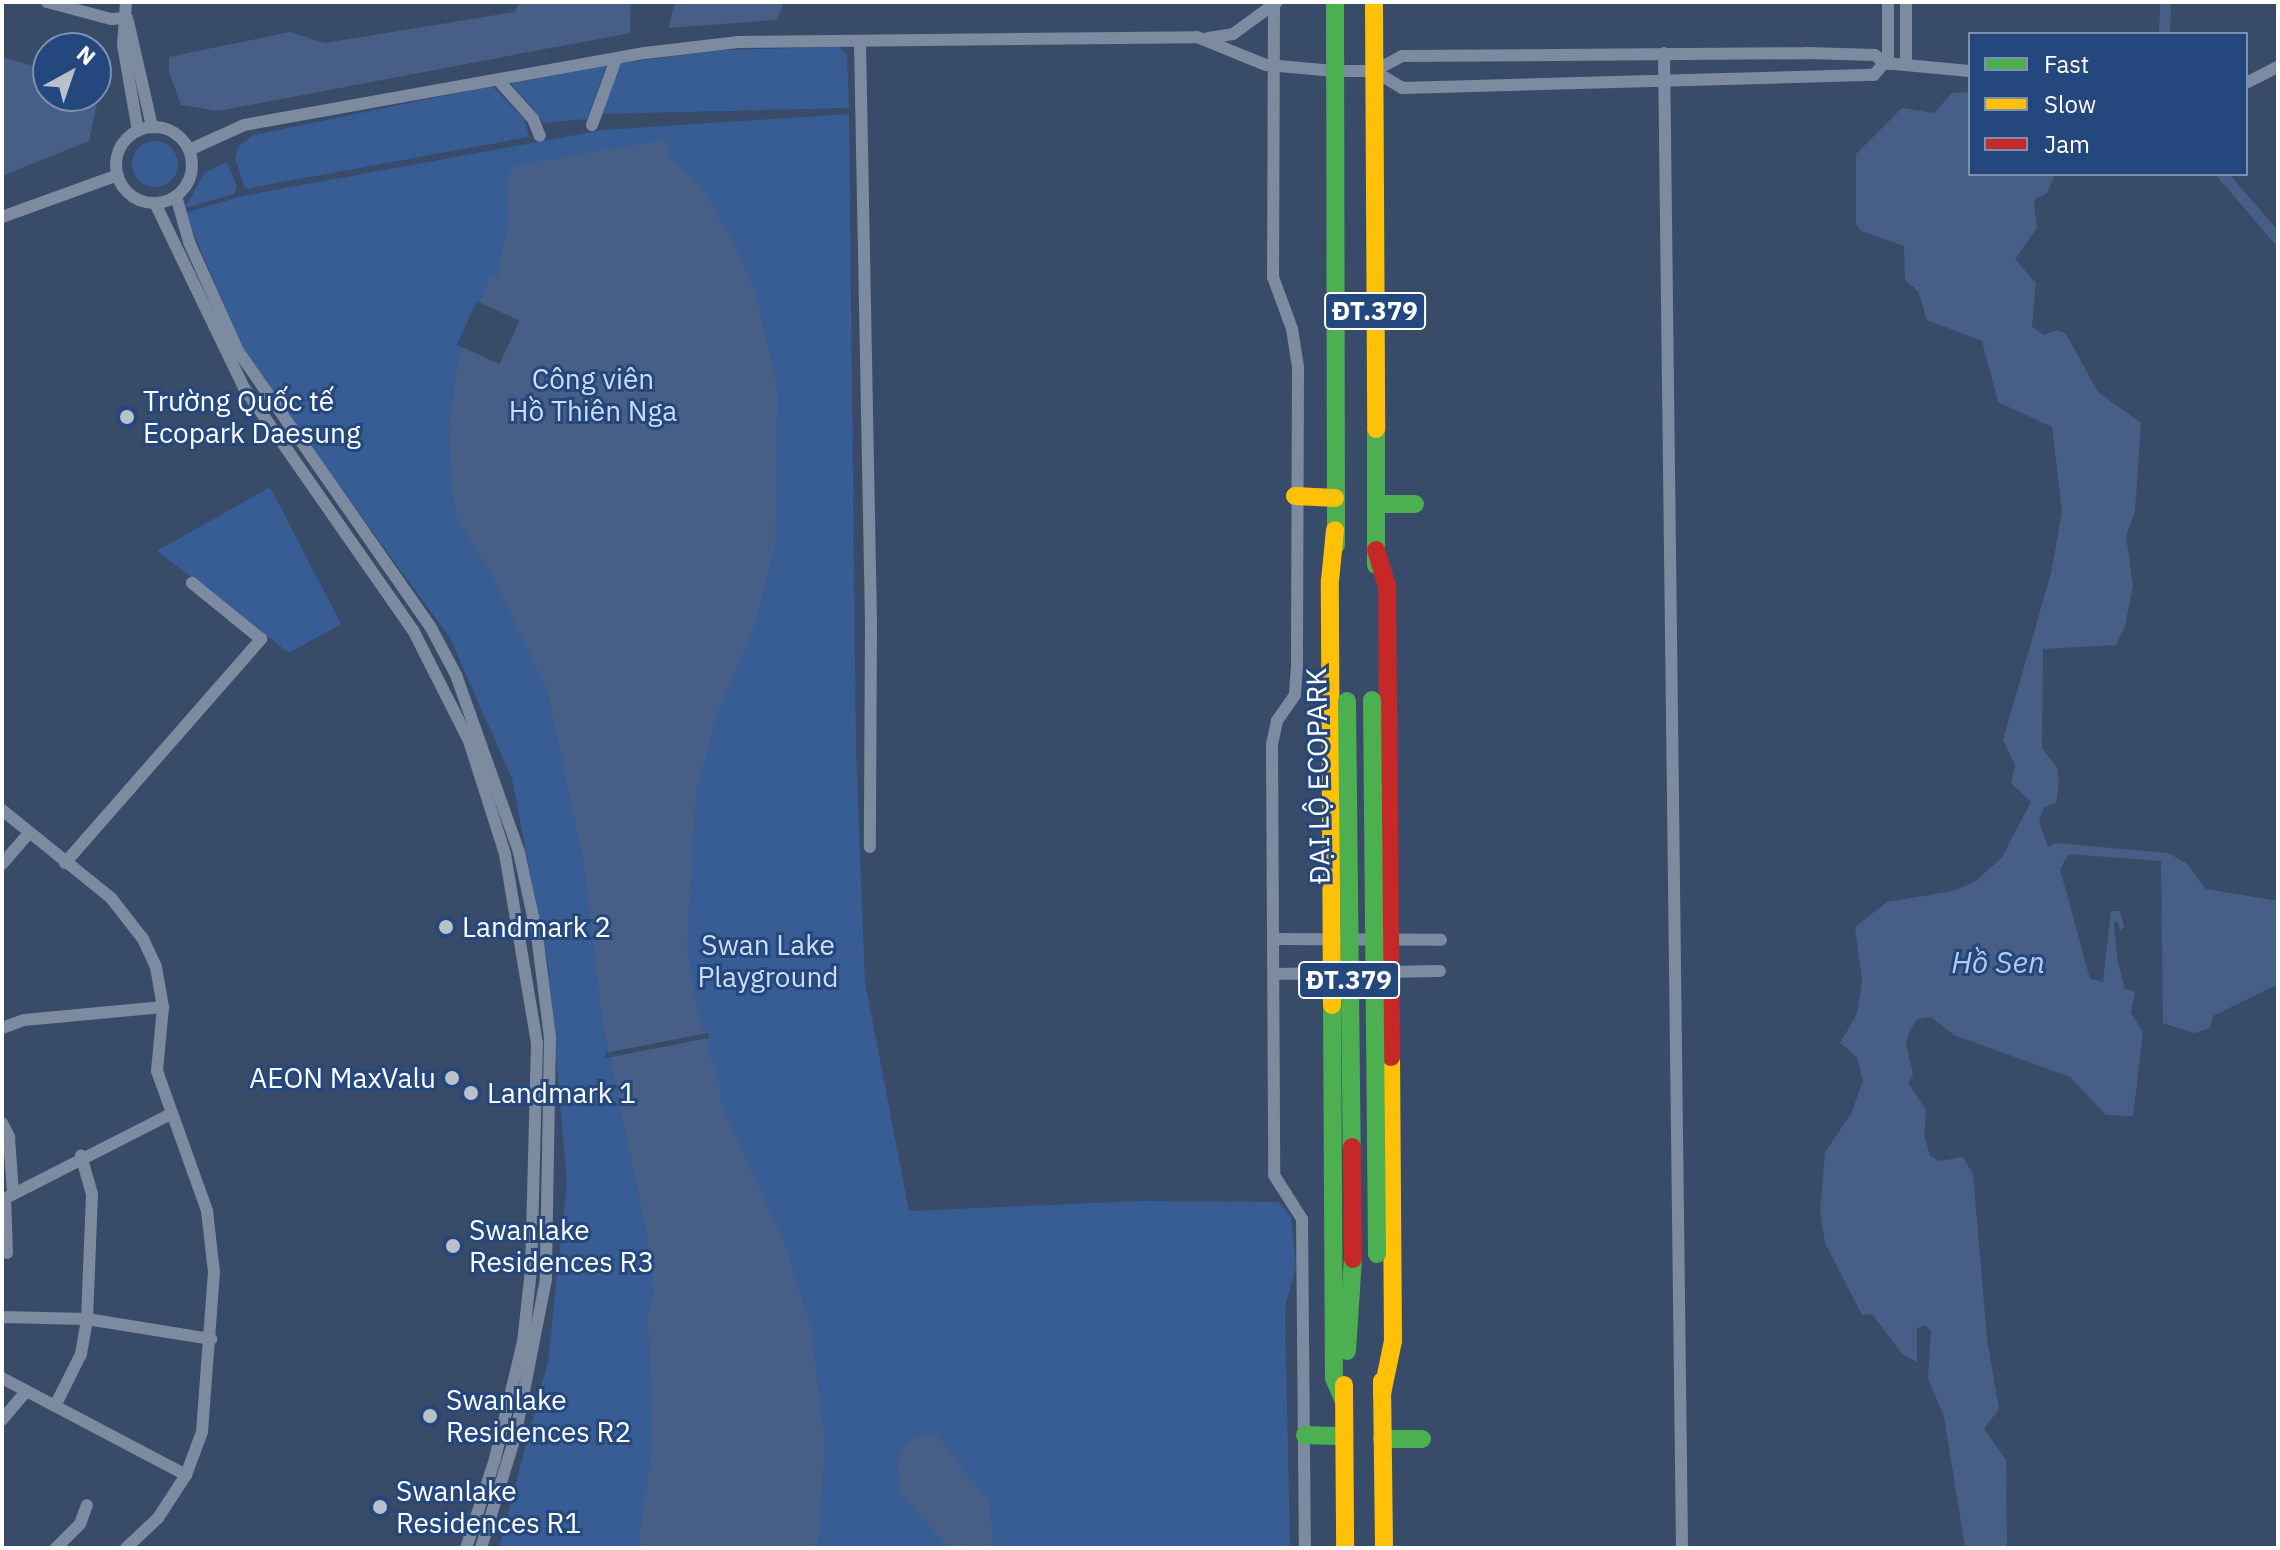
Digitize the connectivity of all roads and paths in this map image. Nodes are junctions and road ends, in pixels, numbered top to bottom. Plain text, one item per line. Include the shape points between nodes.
1 (47, 2) edge
2 (126, 2) edge
3 (1335, 2) edge
4 (1374, 2) edge
5 (1888, 2) edge
6 (1906, 2) edge
7 (1276, 3) edge
8 (127, 18) junction
9 (1197, 37) junction
10 (860, 43) junction
11 (1664, 53) junction
12 (616, 59) junction
13 (1886, 63) junction
14 (1906, 64) junction
15 (1274, 66) junction
16 (2278, 67) edge
17 (1335, 71) junction
18 (1374, 71) junction
19 (1968, 71) edge
20 (1664, 79) junction
21 (499, 81) junction
22 (2248, 82) edge
23 (592, 125) dead end
24 (152, 127) junction
25 (138, 131) junction
26 (540, 136) dead end
27 (189, 150) junction
28 (118, 175) junction
29 (176, 196) junction
30 (155, 203) junction
31 (2, 217) edge
32 (232, 354) junction
33 (1295, 496) junction
34 (1335, 498) junction
35 (1376, 504) junction
36 (1415, 504) dead end
37 (1335, 530) junction
38 (361, 537) junction
39 (1376, 550) junction
40 (192, 583) dead end
41 (481, 735) junction
42 (469, 741) junction
43 (2, 810) edge
44 (29, 833) junction
45 (870, 847) dead end
46 (65, 863) junction
47 (2, 864) edge
48 (1275, 939) junction
49 (1333, 939) junction
50 (1389, 939) junction
51 (1441, 940) dead end
52 (1440, 971) dead end
53 (1390, 972) junction
54 (1333, 973) junction
55 (1275, 974) junction
56 (163, 1007) junction
57 (2, 1028) edge
58 (544, 1068) junction
59 (171, 1114) junction
60 (2, 1123) edge
61 (81, 1156) junction
62 (7, 1197) edge
63 (7, 1253) dead end
64 (2, 1317) edge
65 (87, 1319) junction
66 (211, 1339) junction
67 (2, 1378) edge
68 (26, 1391) junction
69 (1382, 1394) junction
70 (1343, 1399) junction
71 (55, 1406) junction
72 (513, 1413) junction
73 (2, 1420) edge
74 (1305, 1435) junction
75 (1343, 1436) junction
76 (1382, 1439) junction
77 (1422, 1439) dead end
78 (186, 1475) junction
79 (87, 1505) dead end
80 (56, 1548) edge
81 (126, 1548) edge
82 (466, 1548) edge
83 (481, 1548) edge
84 (1305, 1548) edge
85 (1345, 1548) edge
86 (1384, 1548) edge
87 (1682, 1548) edge

1 - 8 street
2 - 8 street
3 - 17 highway, ĐẠI LỘ ECOPARK / ĐT.379
4 - 18 highway, ĐẠI LỘ ECOPARK / ĐT.379
5 - 13 street
6 - 14 street
7 - 9 street via 1233,34
7 - 15 street
8 - 24 street
8 - 25 street via 123,45
9 - 10 street
9 - 15 street
10 - 12 street via 738,42
10 - 45 street
11 - 13 street via 1862,54
11 - 18 street via 1402,56
11 - 20 street
12 - 21 street
12 - 23 street
13 - 14 street
13 - 20 street via 1874,75
14 - 19 street
15 - 17 street
15 - 33 street via 1273,277 1292,329 1298,367
16 - 22 street
17 - 18 street
17 - 34 highway, ĐẠI LỘ ECOPARK / ĐT.379
18 - 20 street via 1402,88
18 - 35 highway, ĐẠI LỘ ECOPARK / ĐT.379
20 - 87 street
21 - 26 street via 533,119
21 - 27 street via 244,125
24 - 25 street
24 - 27 street via 178,135
25 - 28 street via 118,154
27 - 29 street via 192,170
28 - 30 street via 132,195
28 - 31 street
29 - 30 street
29 - 32 street
30 - 32 street
32 - 38 street
33 - 34 highway
33 - 48 street via 1295,695 1277,721 1272,744
34 - 37 highway, ĐẠI LỘ ECOPARK / ĐT.379
35 - 36 highway
35 - 39 highway, ĐẠI LỘ ECOPARK / ĐT.379
37 - 49 highway via 1330,581
37 - 70 highway, ĐẠI LỘ ECOPARK / ĐT.379, bridge via 1347,701 1353,1259
38 - 41 street via 430,626
38 - 42 street
39 - 50 highway via 1387,585
39 - 69 highway, ĐẠI LỘ ECOPARK / ĐT.379, bridge via 1372,700
40 - 46 street via 261,639
41 - 42 street
41 - 58 street via 519,852 537,935
42 - 58 street via 519,914
43 - 44 street
44 - 46 street
44 - 47 street
46 - 56 street via 111,898 143,939 156,967
48 - 49 street
48 - 55 street
49 - 50 street
49 - 54 highway
50 - 51 street
50 - 53 highway
52 - 53 street
53 - 54 street
53 - 69 highway via 1393,1341
54 - 55 street
54 - 70 highway via 1334,1378
55 - 74 street via 1274,1175 1302,1219
56 - 57 street via 24,1020
56 - 59 street via 157,1071
58 - 72 street via 546,1279
59 - 61 street
59 - 66 street via 207,1211 214,1272
60 - 62 street via 9,1137
61 - 62 street
61 - 65 street via 92,1194
62 - 63 street
64 - 65 street
65 - 66 street
65 - 71 street via 81,1354
66 - 78 street via 202,1432
67 - 68 street
68 - 71 street
68 - 73 street
69 - 76 highway, ĐẠI LỘ ECOPARK / ĐT.379
70 - 75 highway, ĐẠI LỘ ECOPARK / ĐT.379
71 - 78 street
72 - 82 street
72 - 83 street
74 - 75 highway
74 - 84 street
75 - 85 highway, ĐẠI LỘ ECOPARK / ĐT.379
76 - 77 highway
76 - 86 highway, ĐẠI LỘ ECOPARK / ĐT.379
78 - 81 street via 158,1518
79 - 80 street via 80,1524

